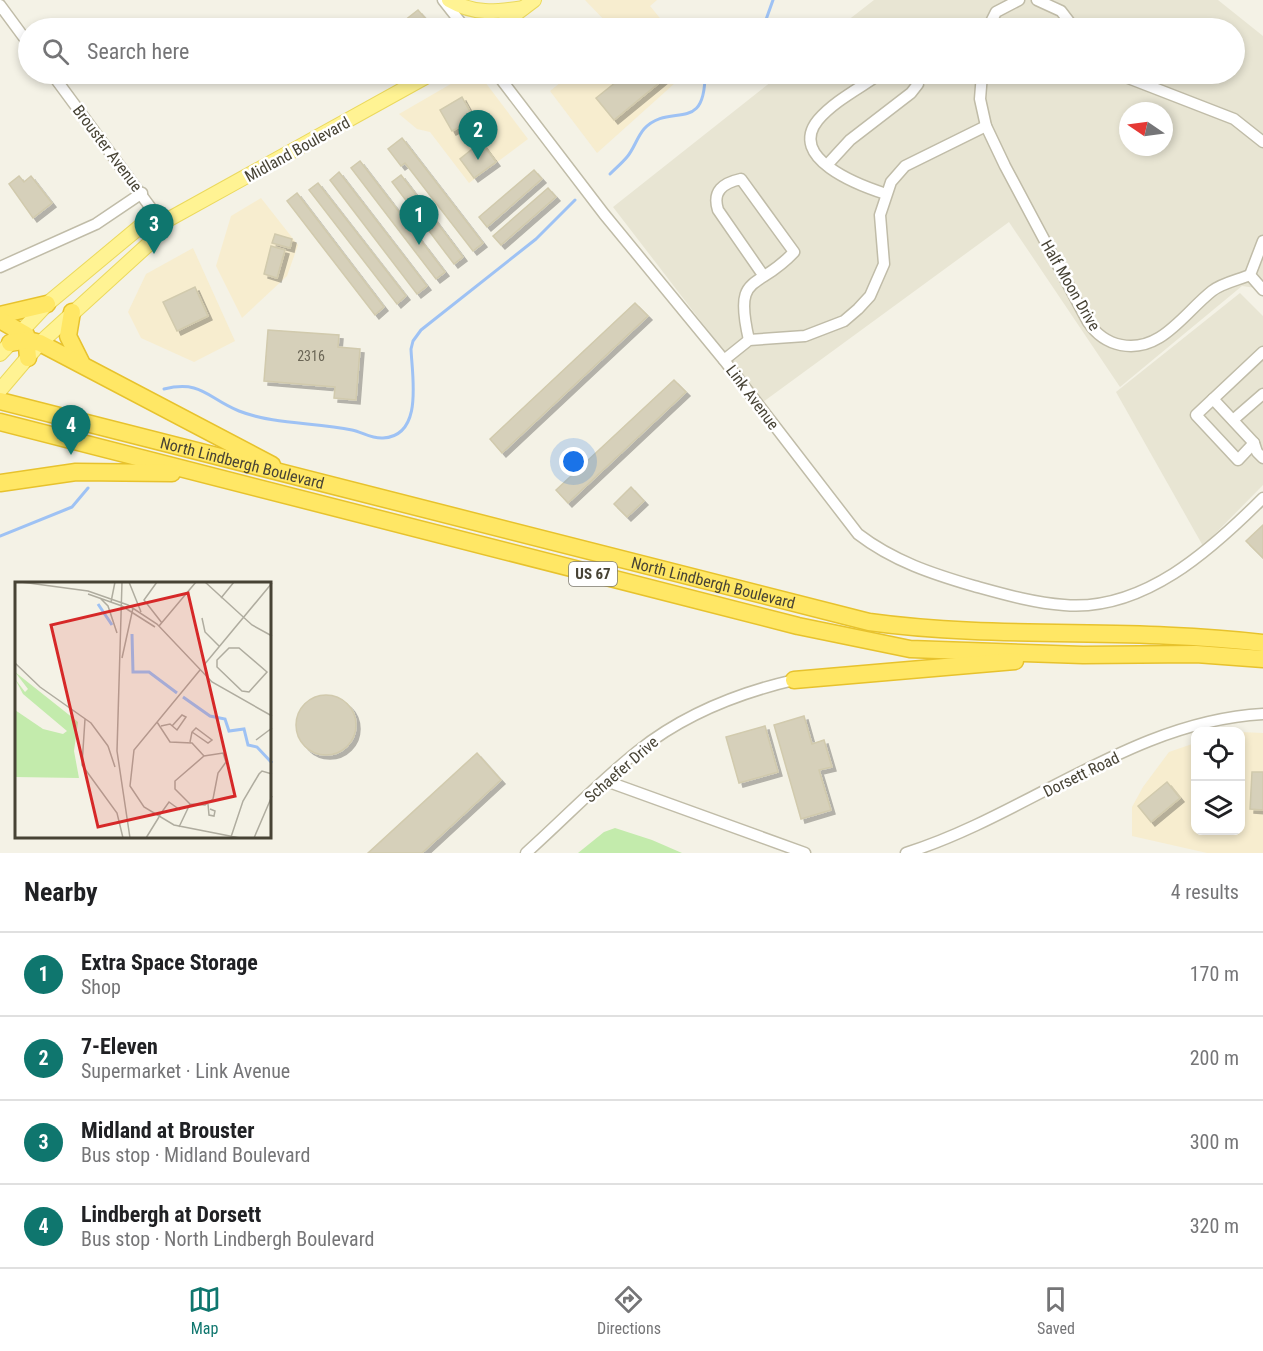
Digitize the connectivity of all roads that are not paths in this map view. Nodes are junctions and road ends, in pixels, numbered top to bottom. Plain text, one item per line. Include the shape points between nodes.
1 (443, 0) edge
2 (449, 0) edge
3 (1019, 0) edge
4 (1037, 0) edge
5 (529, 4) edge
6 (0, 5) edge
7 (457, 18) edge
8 (510, 18) edge
9 (993, 18) edge
10 (1066, 18) edge
11 (18, 29) edge
12 (60, 84) edge
13 (413, 84) edge
14 (505, 84) edge
15 (865, 84) edge
16 (918, 84) edge
17 (981, 84) edge
18 (1144, 84) edge
19 (986, 126) junction
20 (1263, 142) edge
21 (827, 165) junction
22 (142, 193) junction
23 (886, 194) junction
24 (162, 224) junction
25 (1263, 241) edge
26 (0, 267) edge
27 (763, 275) junction
28 (1250, 275) junction
29 (1263, 290) edge
30 (47, 304) junction
31 (72, 312) junction
32 (0, 315) edge
33 (0, 320) edge
34 (749, 340) junction
35 (20, 342) edge
36 (1263, 352) edge
37 (27, 358) joint
38 (724, 360) junction
39 (82, 363) junction
40 (0, 390) edge
41 (1263, 394) edge
42 (1213, 399) junction
43 (0, 401) edge
44 (1233, 420) junction
45 (0, 422) edge
46 (1259, 445) edge
47 (1263, 458) edge
48 (194, 472) junction
49 (294, 477) junction
50 (0, 483) edge
51 (1263, 498) edge
52 (1263, 643) edge
53 (1083, 655) junction
54 (1263, 659) edge
55 (794, 680) joint
56 (1263, 714) edge
57 (606, 781) junction
58 (526, 853) edge
59 (805, 853) edge
60 (906, 853) edge

1 - 7 street
2 - 5 main road via 464,9 486,14
3 - 9 street via 996,12
4 - 10 street via 1061,11
5 - 8 main road
6 - 11 street
12 - 22 street, Brouster Avenue
13 - 24 main road, Midland Boulevard
14 - 38 street, Link Avenue
15 - 21 street via 833,106 809,134 813,152
16 - 21 street via 850,140
17 - 19 street, Half Moon Drive
18 - 20 street via 1234,119
19 - 23 street via 905,166
19 - 28 street, Half Moon Drive via 1088,321 1102,338 1129,346 1160,338 1212,290
21 - 23 street via 847,179
22 - 24 street, Brouster Avenue
22 - 26 street via 96,224
23 - 34 street via 880,215 884,264 870,296 858,309 844,321 805,336
24 - 30 main road, Midland Boulevard via 142,225
24 - 31 main road, Midland Boulevard via 152,241
25 - 28 street
27 - 27 street via 718,210 716,193 731,181 741,179 794,252
27 - 34 street via 750,286 742,305
28 - 29 street
30 - 32 highway
30 - 35 main road, Midland Boulevard
31 - 35 main road, Midland Boulevard
31 - 39 highway via 68,336
33 - 35 highway
34 - 38 street
35 - 37 highway
35 - 39 highway
36 - 42 street
37 - 40 main road
38 - 51 street, Link Avenue via 858,534 881,551 944,577 989,590 1045,603 1084,605 1141,590 1186,566 1228,534
39 - 49 highway
41 - 44 street
42 - 44 street
42 - 46 street via 1196,415 1238,460
43 - 49 highway, North Lindbergh Boulevard / US 67
44 - 46 street
45 - 48 highway, North Lindbergh Boulevard / US 67
46 - 47 street via 1257,452
48 - 50 highway via 76,472
48 - 53 highway, North Lindbergh Boulevard / US 67 via 836,635 910,649
49 - 52 highway, North Lindbergh Boulevard / US 67 via 869,622 937,629
53 - 54 highway, North Lindbergh Boulevard / US 67 via 1196,654
53 - 55 highway
55 - 57 street, Schaefer Drive via 759,688 676,725 637,752
56 - 60 street, Dorsett Road via 1204,723 1137,747 956,836
57 - 58 street, Schaefer Drive
57 - 59 street

